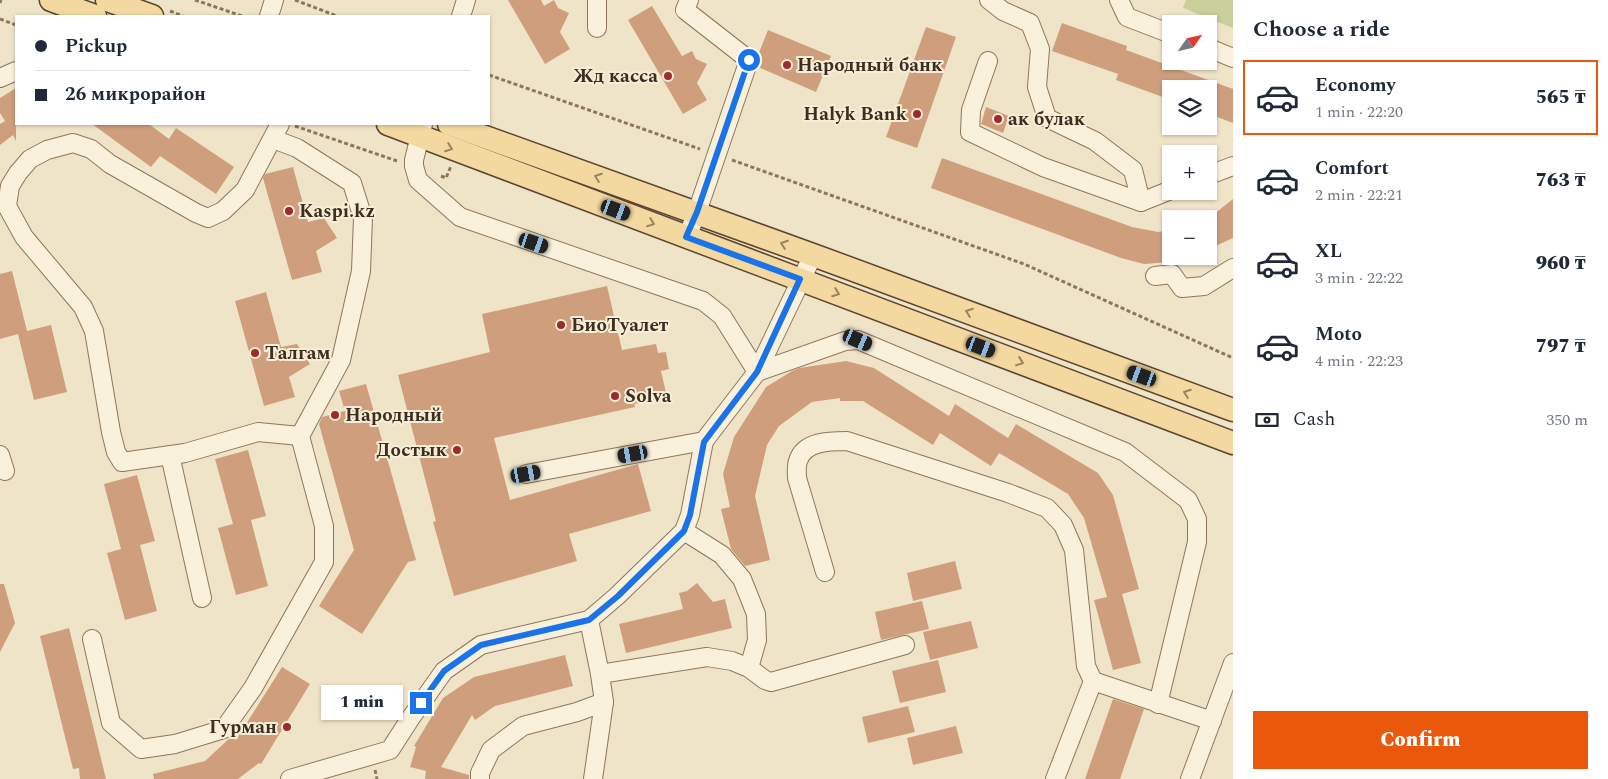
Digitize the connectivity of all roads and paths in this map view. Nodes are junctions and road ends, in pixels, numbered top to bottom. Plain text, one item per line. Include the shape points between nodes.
1 (51, 0) edge
2 (107, 0) edge
3 (195, 0) edge
4 (274, 0) edge
5 (295, 0) edge
6 (466, 0) edge
7 (597, 0) edge
8 (689, 0) edge
9 (990, 0) edge
10 (1119, 0) edge
11 (146, 11) edge
12 (92, 15) edge
13 (239, 15) edge
14 (269, 15) edge
15 (334, 15) edge
16 (462, 15) edge
17 (0, 19) edge
18 (15, 24) edge
19 (597, 28) dead end
20 (1162, 31) edge
21 (1218, 52) edge
22 (1233, 58) edge
23 (988, 61) dead end
24 (15, 71) edge
25 (490, 74) edge
26 (0, 78) edge
27 (292, 125) edge
28 (394, 125) edge
29 (451, 125) edge
30 (422, 130) edge
31 (277, 131) edge
32 (457, 151) junction
33 (716, 155) junction
34 (414, 166) junction
35 (1233, 166) edge
36 (1217, 172) edge
37 (1162, 194) edge
38 (1141, 202) junction
39 (697, 212) junction
40 (686, 237) junction
41 (814, 255) junction
42 (1233, 268) edge
43 (1155, 276) dead end
44 (800, 279) junction
45 (1233, 358) edge
46 (757, 372) junction
47 (1233, 410) edge
48 (300, 436) junction
49 (704, 442) junction
50 (1233, 443) edge
51 (170, 455) junction
52 (526, 474) dead end
53 (684, 531) junction
54 (825, 572) dead end
55 (202, 598) dead end
56 (589, 620) junction
57 (92, 639) dead end
58 (905, 644) dead end
59 (1233, 663) edge
60 (749, 668) junction
61 (600, 674) junction
62 (1093, 681) junction
63 (604, 702) junction
64 (1158, 704) junction
65 (1212, 721) junction
66 (290, 779) edge
67 (480, 779) edge
68 (593, 779) edge
69 (1055, 779) edge
70 (1190, 779) edge

1 - 12 main road
2 - 11 main road
3 - 13 path
4 - 14 street
5 - 15 path
6 - 16 street
7 - 19 street
8 - 33 street via 685,10 749,60
9 - 38 street via 1003,11 1030,23 1040,49 1037,87 1047,118 1095,141 1133,170
10 - 20 street via 1127,17
17 - 18 path
21 - 22 street
23 - 38 street via 971,110 970,132 1043,167
24 - 26 street
25 - 33 path
27 - 34 path
28 - 30 main road
39 -> 29 main road
30 -> 32 main road
30 - 34 street
31 - 48 street via 297,148 352,183 363,218 361,271 341,360
31 - 51 street via 245,190 223,211 208,218 110,164 91,149 73,143 47,150 30,159 10,186 7,206 24,238 83,307 94,331 116,452 122,462
32 - 34 path via 446,178
32 -> 40 main road
33 - 39 street
33 - 45 path via 1024,264
34 - 46 street via 418,180 460,217 703,301 722,316
35 - 36 street
37 - 38 street
39 - 40 street
41 -> 39 main road
40 - 44 main road
41 - 44 street
47 -> 41 main road
42 - 43 street via 1204,286 1182,288 1172,274
44 - 46 street
44 -> 50 main road
46 - 49 street
46 - 64 street via 845,341 858,340 1125,452 1188,500 1197,519 1197,542
48 - 51 street via 258,432
48 - 57 street via 324,526 324,562 253,688 224,729 175,744 141,749 111,723
49 - 52 street
49 - 53 street
51 - 55 street
53 - 56 street
53 - 60 street via 722,555 742,579 756,614 758,640
54 - 62 street via 797,478 803,451 821,442 847,441 1047,508 1063,525 1074,550 1086,666
56 - 61 street
56 - 66 street via 481,645 444,671 390,750
58 - 60 street via 771,682
59 - 65 street
60 - 61 street via 707,657
61 - 63 street
62 - 64 street
62 - 69 street
63 - 67 street via 523,726 491,750
63 - 68 street
64 - 65 street
65 - 70 street

